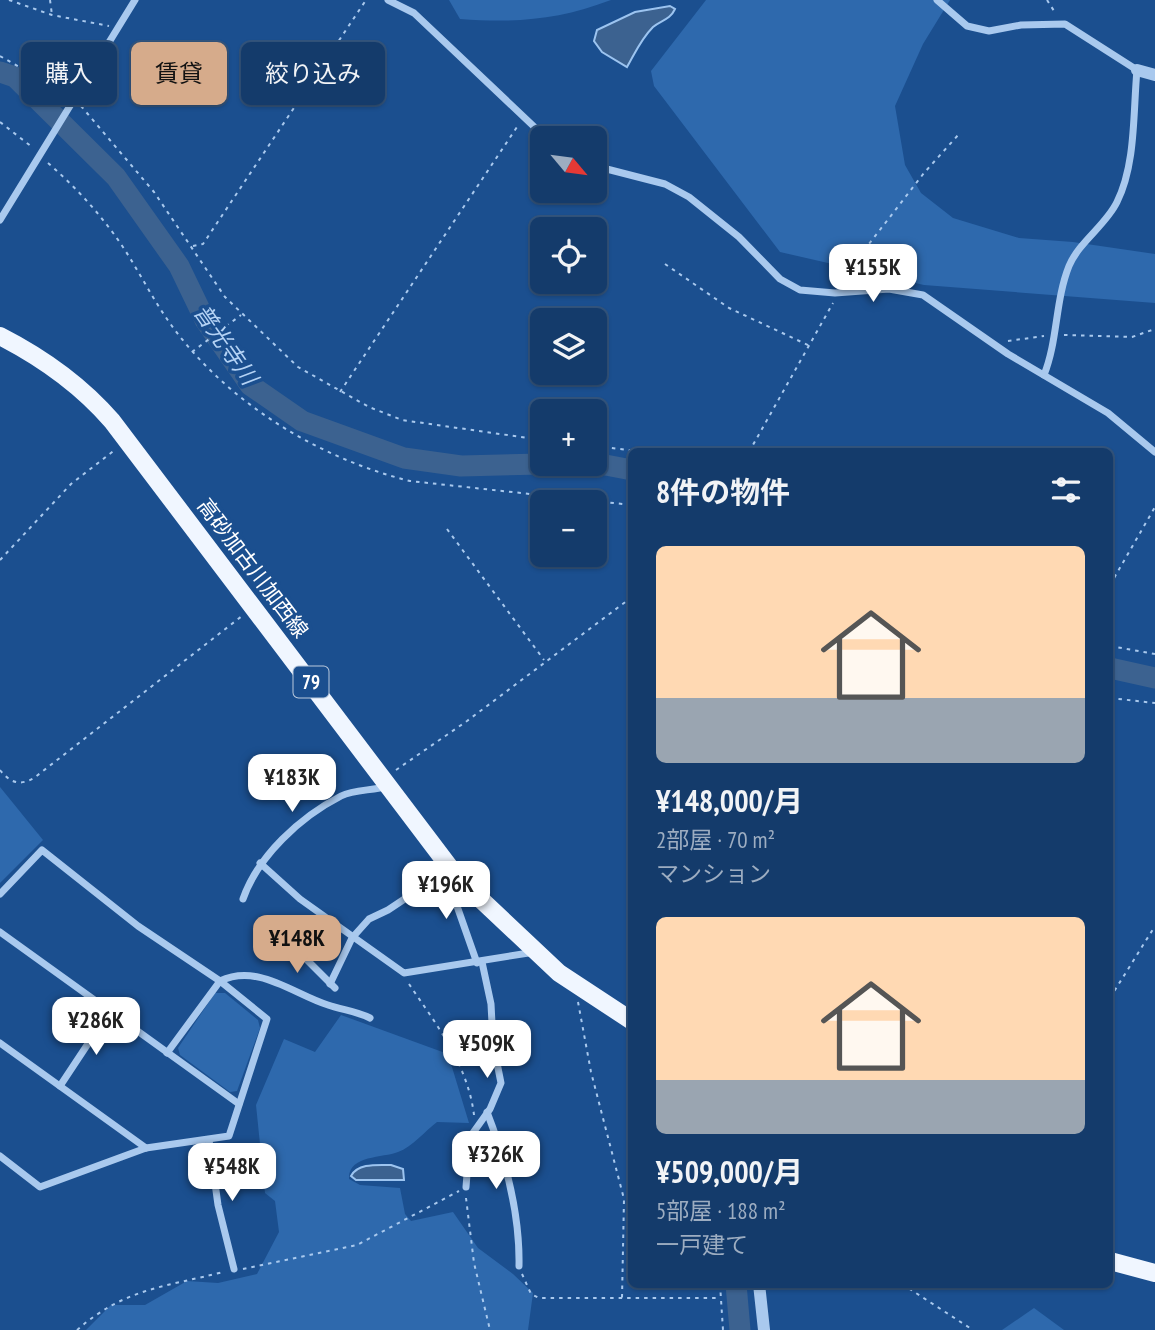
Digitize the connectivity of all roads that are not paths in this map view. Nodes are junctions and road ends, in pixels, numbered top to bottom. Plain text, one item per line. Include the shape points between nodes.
1 (135, 0) edge
2 (388, 0) edge
3 (937, 0) edge
4 (1137, 70) junction
5 (1155, 75) edge
6 (533, 126) edge
7 (607, 169) edge
8 (0, 220) edge
9 (0, 336) edge
10 (1044, 375) junction
11 (1155, 452) edge
12 (386, 782) junction
13 (260, 863) junction
14 (444, 866) junction
15 (0, 894) edge
16 (243, 900) dead end
17 (340, 929) junction
18 (0, 932) edge
19 (352, 938) junction
20 (535, 952) junction
21 (479, 963) junction
22 (220, 981) junction
23 (109, 1012) junction
24 (370, 1018) dead end
25 (628, 1019) edge
26 (0, 1043) edge
27 (167, 1053) junction
28 (60, 1086) junction
29 (239, 1104) junction
30 (487, 1112) junction
31 (209, 1140) junction
32 (146, 1148) junction
33 (0, 1156) edge
34 (466, 1187) road end
35 (1113, 1262) edge
36 (519, 1266) road end
37 (234, 1269) road end
38 (1155, 1273) edge
39 (759, 1288) edge
40 (764, 1330) edge

1 - 8 street
2 - 6 street via 414,13
3 - 4 street via 967,26 989,31 1061,24
4 - 5 street
4 - 10 street via 1127,175 1117,203 1071,262 1061,288 1052,355
7 - 10 street via 665,184 690,197 780,279 800,290 889,289 923,295
9 - 12 main road, 高砂加古川加西線 / 79 via 76,384 127,440
10 - 11 street via 1108,412
12 - 13 street via 341,796 302,823
12 - 14 main road, 高砂加古川加西線 / 79
13 - 16 street
13 - 17 street
14 - 19 street via 404,900 369,919
14 - 20 main road, 高砂加古川加西線 / 79
14 - 21 street
15 - 22 street via 43,850 138,926
17 - 19 street
17 - 19 street via 316,944 308,961 332,986
18 - 23 street
19 - 21 street via 404,973
20 - 21 street
20 - 25 main road, 高砂加古川加西線 / 79 via 578,988
21 - 30 street via 491,1004 501,1083
22 - 24 street via 230,976 277,981 327,1005
22 - 27 street
22 - 29 street via 267,1019
23 - 27 street
23 - 28 street
26 - 28 street
27 - 29 street
28 - 32 street
29 - 31 street via 229,1136
30 - 34 street via 470,1137
30 - 36 street via 520,1232
31 - 32 street
31 - 37 street via 218,1205
32 - 33 street via 40,1187
35 - 38 main road
39 - 40 street

